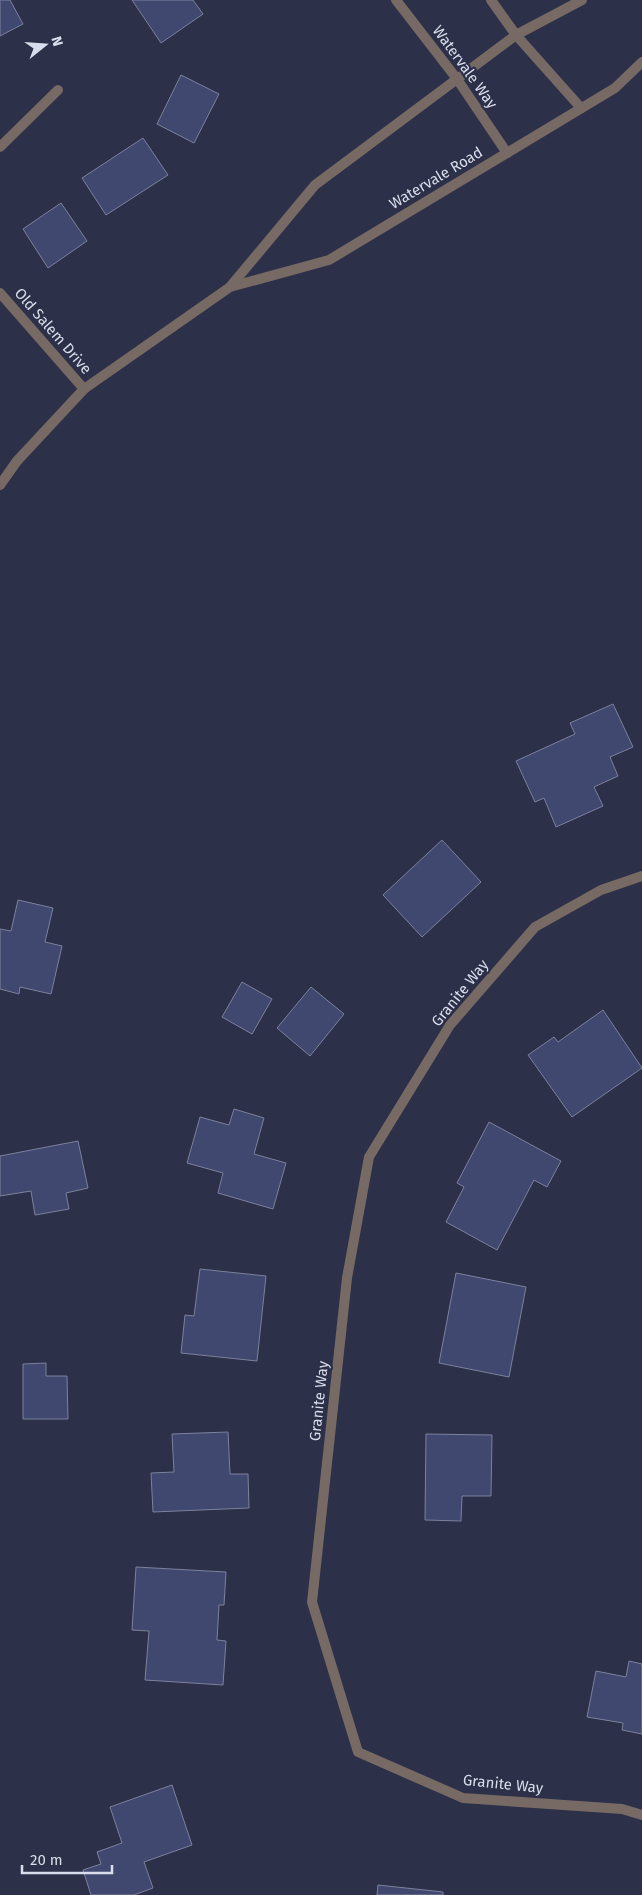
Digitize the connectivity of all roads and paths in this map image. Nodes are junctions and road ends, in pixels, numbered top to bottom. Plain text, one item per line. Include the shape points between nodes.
1 (396, 0) edge
2 (491, 0) edge
3 (582, 0) edge
4 (516, 35) junction
5 (642, 62) edge
6 (457, 79) junction
7 (58, 90) dead end
8 (581, 108) junction
9 (0, 147) edge
10 (507, 153) junction
11 (230, 287) junction
12 (0, 293) edge
13 (84, 389) junction
14 (0, 485) edge
15 (642, 876) edge
16 (642, 1815) edge

1 - 6 street, Watervale Way
2 - 4 street
3 - 4 street, Watervale Road
4 - 6 street, Watervale Road
4 - 8 street
5 - 8 street, Watervale Road via 615,88
6 - 10 street, Watervale Way
6 - 11 street, Watervale Road via 315,186
7 - 9 street
8 - 10 street, Watervale Road
10 - 11 street, Watervale Road via 329,260
11 - 13 street, Watervale Road
12 - 13 street, Old Salem Drive
13 - 14 street, Watervale Road
15 - 16 street, Granite Way via 601,890 535,927 450,1025 369,1157 347,1278 312,1602 358,1752 463,1798 622,1808

